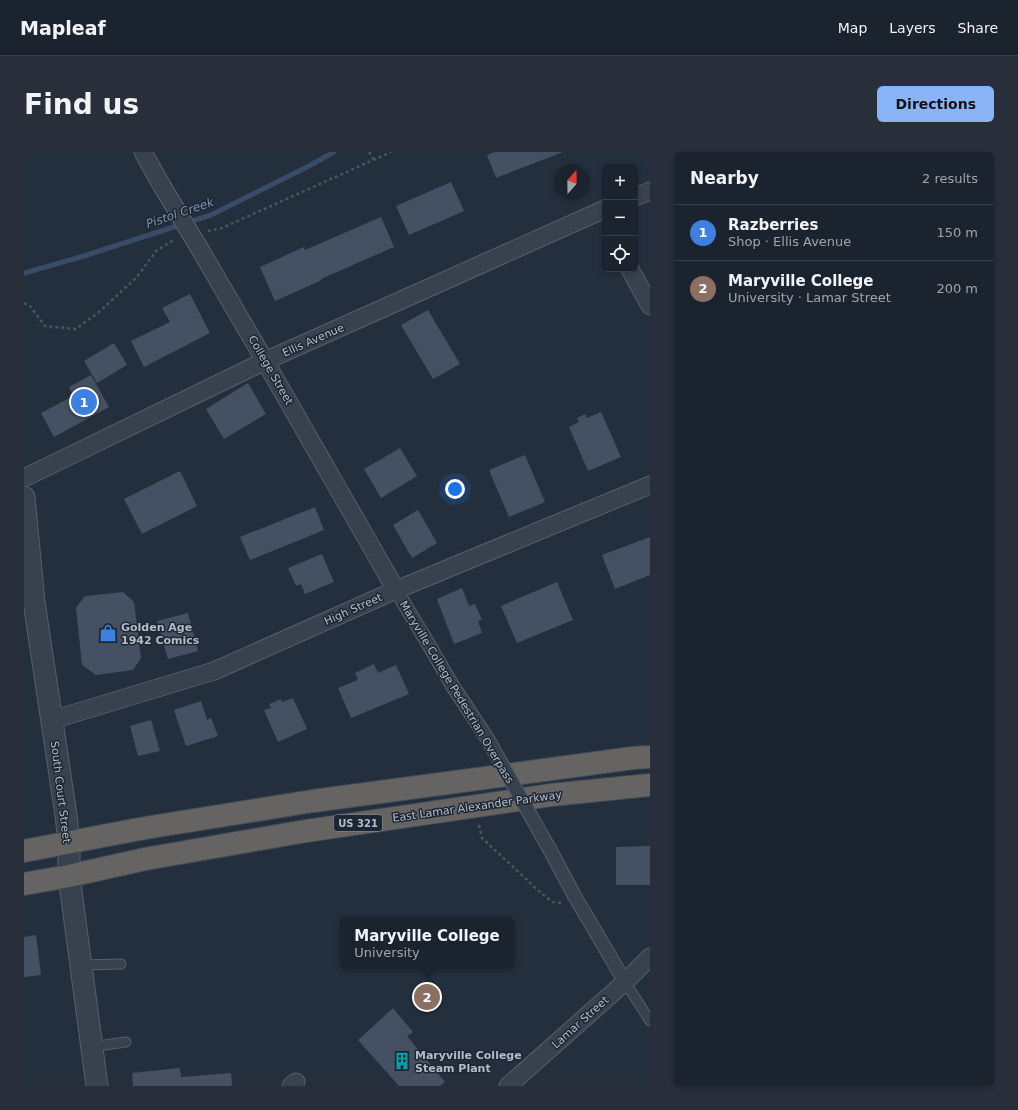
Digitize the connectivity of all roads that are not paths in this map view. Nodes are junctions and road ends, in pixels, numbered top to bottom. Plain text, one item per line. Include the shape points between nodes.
1 (143, 152) edge
2 (650, 191) edge
3 (638, 196) edge
4 (602, 215) edge
5 (632, 272) edge
6 (650, 306) edge
7 (265, 361) junction
8 (24, 478) edge
9 (650, 485) edge
10 (24, 497) edge
11 (396, 590) junction
12 (52, 720) junction
13 (650, 757) edge
14 (650, 785) edge
15 (69, 843) junction
16 (24, 851) edge
17 (69, 876) junction
18 (24, 884) edge
19 (650, 956) edge
20 (121, 964) dead end
21 (81, 965) junction
22 (625, 982) junction
23 (650, 1021) edge
24 (126, 1042) dead end
25 (91, 1046) junction
26 (97, 1086) edge
27 (508, 1086) edge

1 - 7 street, College Street, bridge
2 - 3 street
4 - 7 street, Ellis Avenue
5 - 6 street
7 - 8 street, Ellis Avenue
7 - 11 street, College Street
9 - 11 street, High Street
10 - 12 street, South Court Street via 34,602
11 - 12 street, High Street via 214,671
11 - 22 street, Maryville College Pedestrian Overpass, bridge via 452,685 488,738
12 - 15 street, South Court Street
13 - 15 highway via 313,801
14 - 17 highway, East Lamar Alexander Parkway / US 321 via 551,795 306,831 145,859
15 - 16 highway
15 - 17 street, South Court Street
17 - 18 highway, US 321
17 - 21 street, South Court Street
19 - 22 street, Lamar Street
20 - 21 lane
21 - 25 street, South Court Street
22 - 23 lane
22 - 27 street, Lamar Street
24 - 25 lane
25 - 26 street, South Court Street

